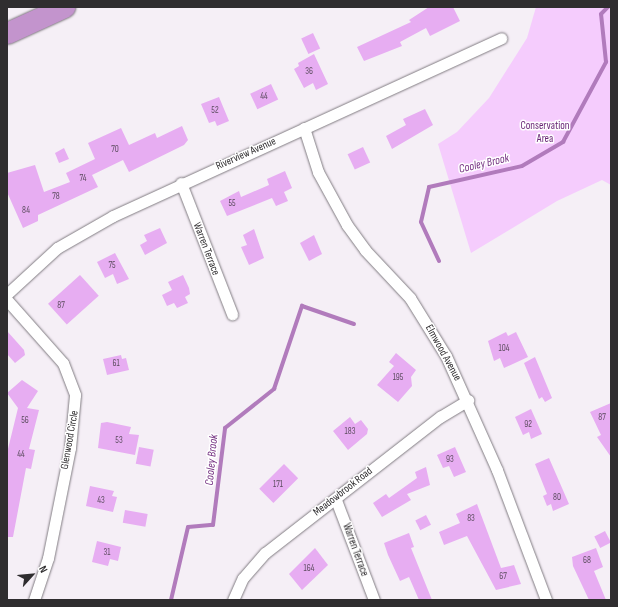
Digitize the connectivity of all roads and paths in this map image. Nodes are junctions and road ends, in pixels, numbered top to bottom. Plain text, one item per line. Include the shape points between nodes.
1 (64, 7) edge
2 (7, 33) edge
3 (501, 38) dead end
4 (304, 128) junction
5 (181, 183) junction
6 (7, 294) edge
7 (7, 300) edge
8 (232, 314) dead end
9 (468, 400) junction
10 (336, 500) junction
11 (34, 600) edge
12 (233, 600) edge
13 (374, 600) edge
14 (546, 600) edge

1 - 2 highway
3 - 4 street, Riverview Avenue
4 - 5 street, Riverview Avenue
4 - 9 street, Elmwood Avenue via 318,172 347,225 365,250 410,298
5 - 6 street, Riverview Avenue via 57,248
5 - 8 street, Warren Terrace
7 - 11 street, Glenwood Circle via 63,363 76,395 70,448 48,558
9 - 10 street, Meadowbrook Road via 440,417
9 - 14 street, Elmwood Avenue
10 - 12 street, Meadowbrook Road via 257,560
10 - 13 street, Warren Terrace

